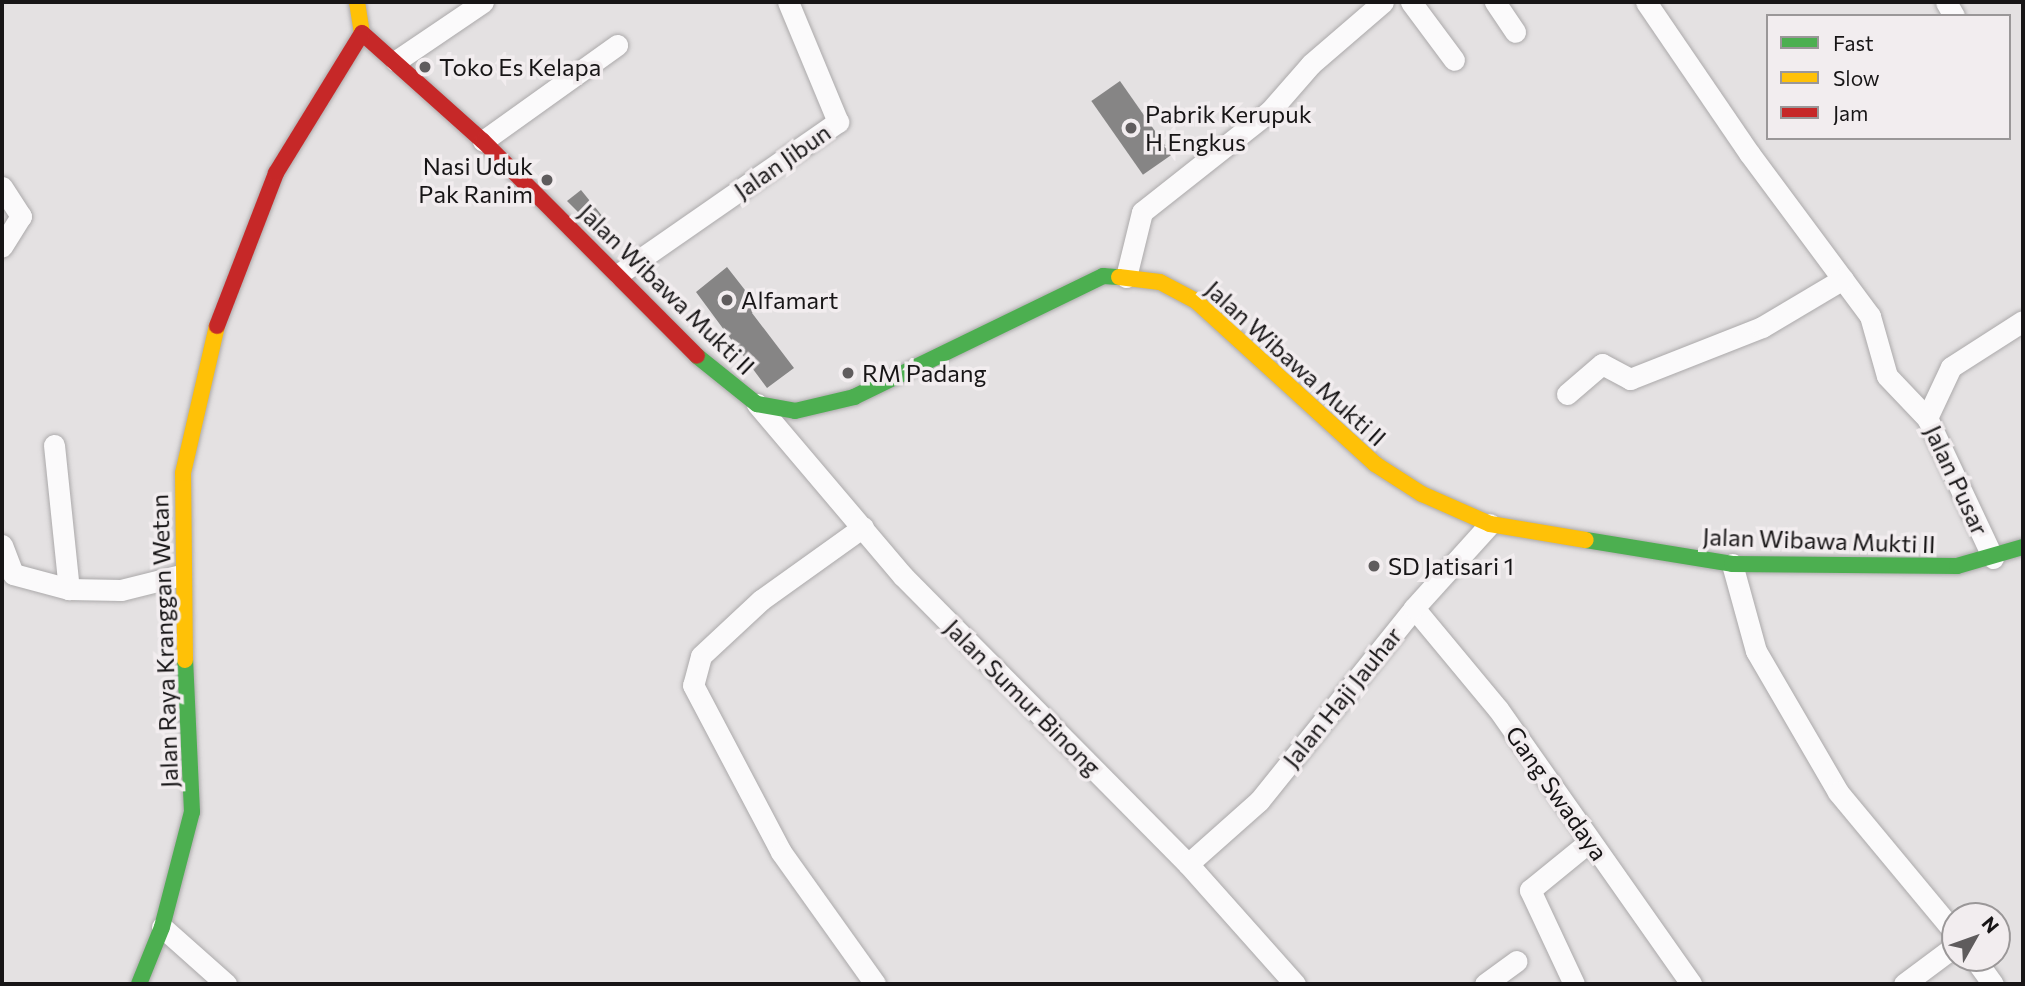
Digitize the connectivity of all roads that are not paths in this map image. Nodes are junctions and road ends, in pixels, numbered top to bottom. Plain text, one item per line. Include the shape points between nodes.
1 (357, 2) edge
2 (483, 2) edge
3 (788, 2) edge
4 (1383, 2) edge
5 (1411, 2) edge
6 (1495, 2) edge
7 (1646, 2) edge
8 (1515, 32) dead end
9 (362, 33) junction
10 (618, 45) dead end
11 (1454, 60) dead end
12 (396, 61) junction
13 (483, 141) junction
14 (2, 187) edge
15 (2, 247) edge
16 (619, 274) junction
17 (1126, 277) junction
18 (1843, 279) junction
19 (2023, 321) edge
20 (1567, 394) dead end
21 (757, 404) junction
22 (1927, 418) junction
23 (54, 445) dead end
24 (1490, 524) junction
25 (863, 527) junction
26 (2, 545) edge
27 (2023, 547) edge
28 (1993, 558) junction
29 (1732, 564) junction
30 (7, 575) edge
31 (181, 575) junction
32 (69, 589) junction
33 (1414, 608) junction
34 (1590, 841) junction
35 (1188, 864) junction
36 (1941, 916) edge
37 (162, 927) junction
38 (1941, 956) edge
39 (1517, 961) dead end
40 (139, 984) edge
41 (226, 984) edge
42 (875, 984) edge
43 (1296, 984) edge
44 (1485, 984) edge
45 (1574, 984) edge
46 (1691, 984) edge
47 (1904, 984) edge

1 - 9 main road
2 - 12 street
3 - 16 street, Jalan Jibun via 838,122
4 - 17 street via 1311,64 1270,111 1142,212
5 - 11 street
6 - 8 street
7 - 18 street
9 - 12 main road, Jalan Wibawa Mukti II
9 - 31 main road, Jalan Raya Kranggan Wetan via 276,173 233,274 203,373 183,474
10 - 13 street
12 - 13 main road, Jalan Wibawa Mukti II
13 - 16 main road, Jalan Wibawa Mukti II
14 - 15 street via 21,216
16 - 21 main road, Jalan Wibawa Mukti II via 713,372
17 - 21 main road, Jalan Wibawa Mukti II via 1103,276 854,397 795,411
17 - 24 main road, Jalan Wibawa Mukti II via 1160,282 1196,301 1375,464 1422,494
18 - 20 street via 1762,327 1630,379 1602,364
18 - 22 street via 1870,316 1887,376
19 - 22 street, Jalan Pusar via 1951,367
21 - 25 street, Jalan Sumur Binong
22 - 28 street, Jalan Pusar
23 - 32 street
24 - 29 main road, Jalan Wibawa Mukti II
24 - 33 street, Jalan Haji Jauhar
25 - 35 street, Jalan Sumur Binong via 1056,735
25 - 42 street via 761,600 701,656 693,685 781,852
26 - 30 street
27 - 28 main road, Jalan Wibawa Mukti II
28 - 29 main road, Jalan Wibawa Mukti II via 1957,566
29 - 36 street via 1756,651 1838,792
30 - 32 street
31 - 32 street via 121,590
31 - 37 main road, Jalan Raya Kranggan Wetan via 192,812
33 - 34 street, Gang Swadaya via 1498,709
33 - 35 street, Jalan Haji Jauhar via 1259,800
34 - 45 street via 1530,890
34 - 46 street, Gang Swadaya
35 - 43 street, Jalan Sumur Binong
37 - 40 main road, Jalan Raya Kranggan Wetan
37 - 41 street
38 - 47 street
39 - 44 street

